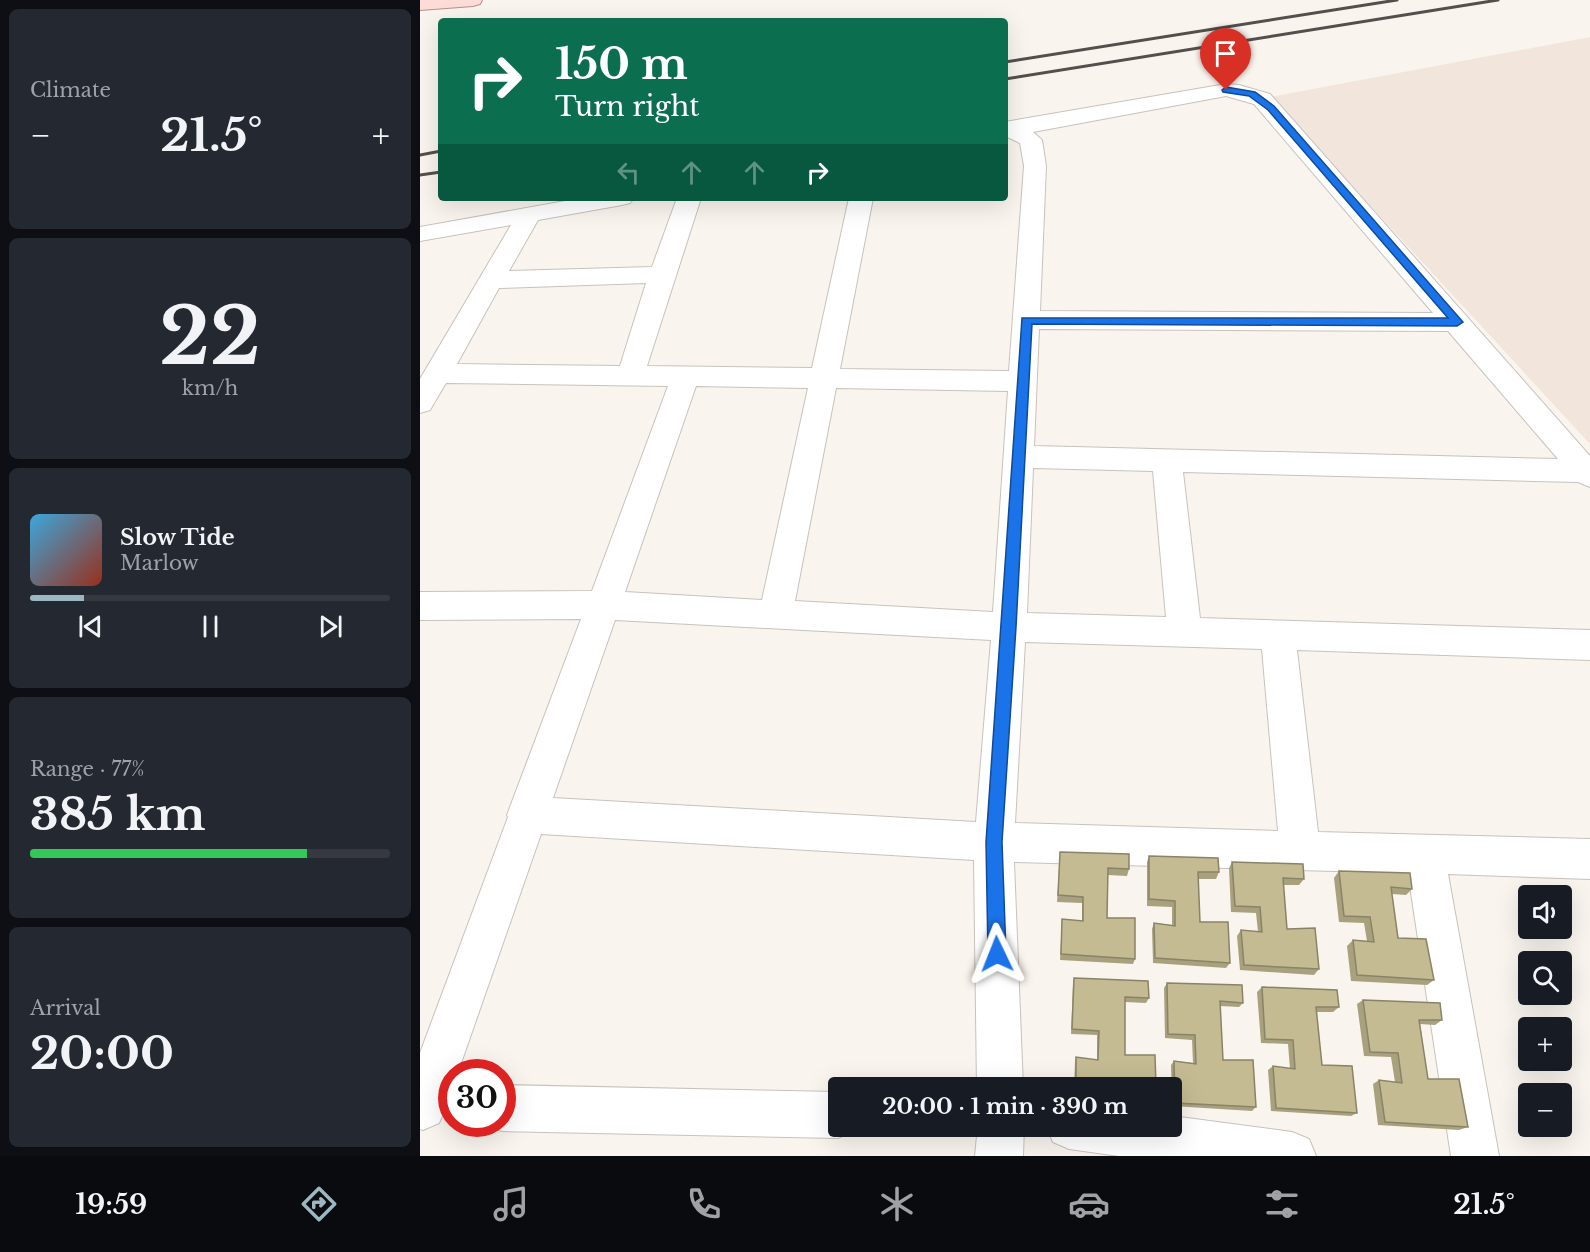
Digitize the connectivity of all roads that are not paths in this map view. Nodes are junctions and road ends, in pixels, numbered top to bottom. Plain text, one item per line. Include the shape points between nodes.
1 (473, 0) edge
2 (420, 4) edge
3 (1009, 129) edge
4 (606, 201) edge
5 (688, 201) edge
6 (860, 201) edge
7 (528, 216) junction
8 (420, 234) edge
9 (662, 275) junction
10 (491, 280) junction
11 (1026, 320) junction
12 (1457, 322) junction
13 (438, 374) junction
14 (630, 377) junction
15 (823, 377) junction
16 (685, 378) junction
17 (1023, 381) junction
18 (421, 401) edge
19 (1018, 457) junction
20 (1167, 461) junction
21 (1588, 474) edge
22 (602, 605) junction
23 (420, 606) edge
24 (776, 613) junction
25 (1009, 627) junction
26 (1184, 632) junction
27 (1278, 635) junction
28 (1590, 645) edge
29 (526, 815) junction
30 (994, 842) junction
31 (1300, 850) junction
32 (1425, 855) junction
33 (1590, 859) edge
34 (1000, 1077) edge
35 (432, 1107) edge
36 (516, 1108) edge
37 (828, 1114) edge
38 (1000, 1137) edge
39 (1151, 1137) edge
40 (999, 1156) edge
41 (1292, 1156) edge
42 (1475, 1156) edge

1 - 2 main road
3 - 11 street via 1031,140 1035,166
3 - 12 street via 1184,96 1226,90 1252,94 1271,108
4 - 7 street
5 - 9 street
6 - 15 street
7 - 8 street
7 - 10 street
9 - 10 street
9 - 14 street
10 - 13 street
11 - 12 street
11 - 17 street
12 - 21 street
13 - 14 street
13 - 18 street
14 - 16 street
15 - 16 street
15 - 17 street
15 - 24 street
16 - 22 street
17 - 19 street
19 - 20 street
19 - 25 street
20 - 21 street
20 - 26 street
22 - 23 street
22 - 24 street
22 - 29 street
24 - 25 street
25 - 26 street
25 - 30 street
26 - 27 street
27 - 28 street
27 - 31 street
29 - 30 street
29 - 35 street
30 - 31 street
30 - 34 street
31 - 32 street
32 - 33 street
32 - 42 street
36 - 37 street
38 - 40 street
39 - 41 street

